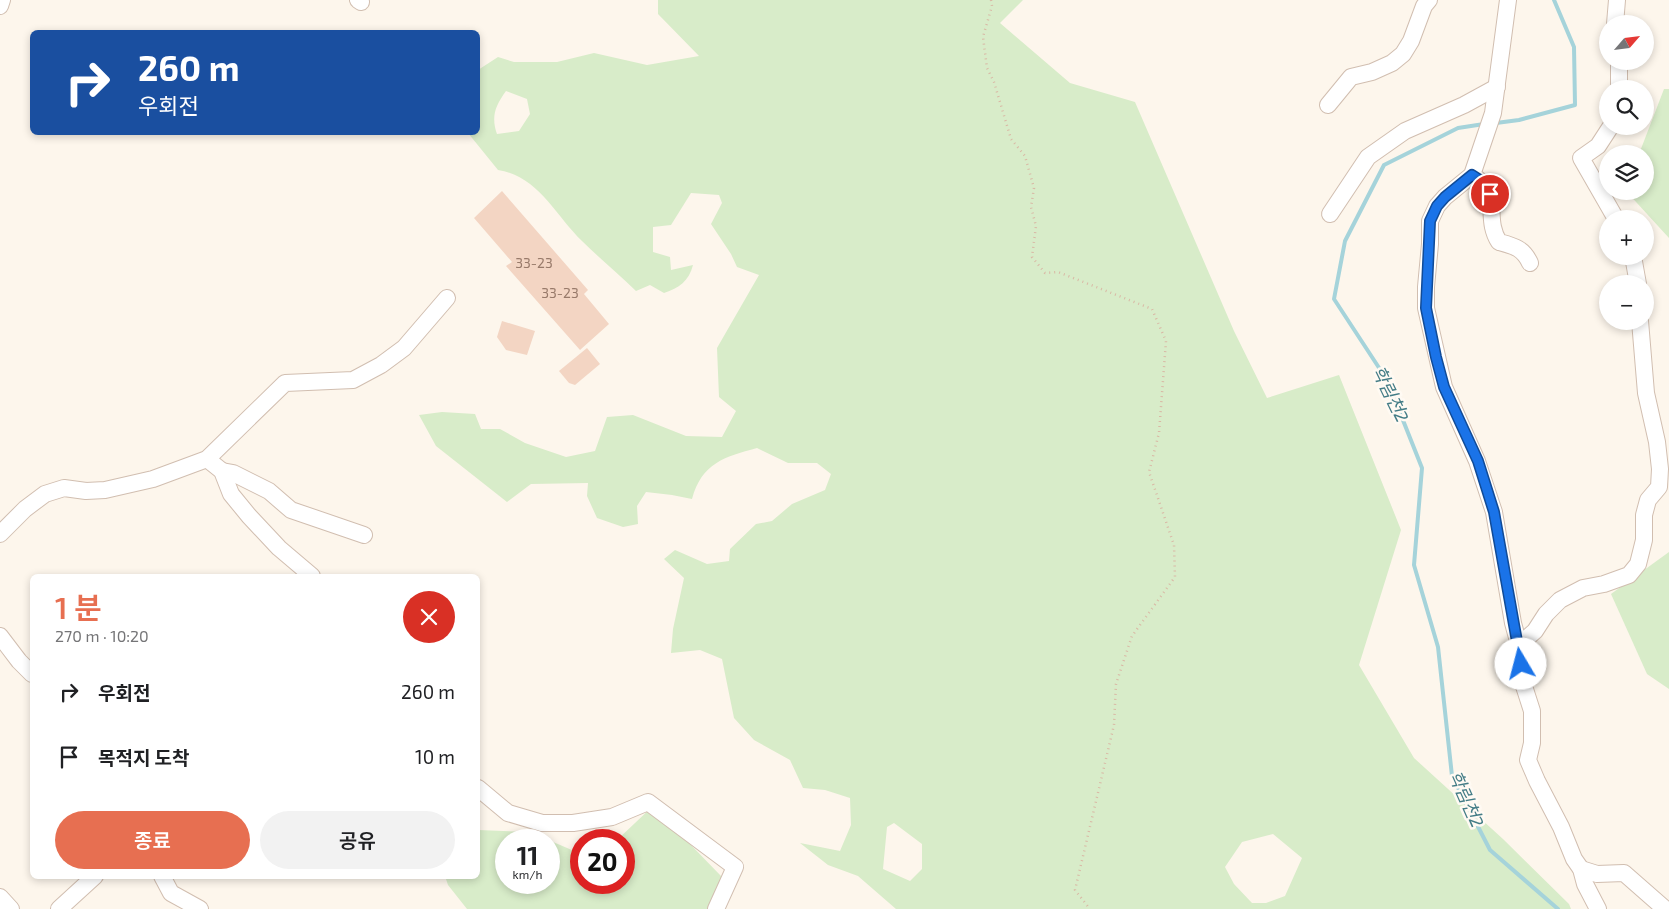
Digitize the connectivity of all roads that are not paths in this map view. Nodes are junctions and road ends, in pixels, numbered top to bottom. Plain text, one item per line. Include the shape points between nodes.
1 (2, 0) edge
2 (1429, 0) edge
3 (1508, 0) edge
4 (1618, 0) edge
5 (0, 6) edge
6 (1616, 15) edge
7 (1497, 87) junction
8 (1328, 105) dead end
9 (1605, 135) edge
10 (1472, 175) junction
11 (1611, 210) edge
12 (1330, 214) dead end
13 (1530, 263) dead end
14 (448, 298) dead end
15 (1641, 330) edge
16 (207, 459) junction
17 (222, 472) junction
18 (0, 534) edge
19 (364, 535) dead end
20 (310, 574) edge
21 (0, 636) edge
22 (1519, 646) junction
23 (30, 672) edge
24 (480, 790) edge
25 (1581, 869) junction
26 (92, 879) edge
27 (164, 879) edge
28 (0, 897) edge
29 (12, 909) edge
30 (59, 909) edge
31 (200, 909) edge
32 (716, 909) edge
33 (1598, 909) edge
34 (1665, 909) edge

1 - 5 lane
2 - 8 lane via 1403,54 1379,69 1351,76
3 - 7 lane
4 - 6 lane
7 - 10 lane via 1493,113
7 - 12 lane via 1405,131 1368,157
9 - 11 lane via 1598,146 1581,158
10 - 13 lane via 1483,182 1490,194 1494,233 1500,242 1516,246 1525,253
10 - 22 lane via 1445,197 1430,221 1426,308 1444,387 1478,461 1494,512
14 - 16 lane via 404,348 353,380 286,383
15 - 22 lane via 1646,393 1660,469 1659,487 1648,500 1644,515 1644,540 1638,564 1629,575 1583,588 1560,600
16 - 17 lane
16 - 18 lane via 153,479 105,490 64,488 45,494
17 - 19 lane via 234,473 269,491 291,510
17 - 20 lane via 231,494 249,516
21 - 23 lane
22 - 25 lane via 1523,683 1532,711 1532,743 1528,760
24 - 32 lane via 508,813 542,823 573,823 612,817 648,802 735,867
25 - 33 lane
25 - 34 lane via 1597,874 1624,873
26 - 30 lane
27 - 31 lane via 171,893
28 - 29 lane

